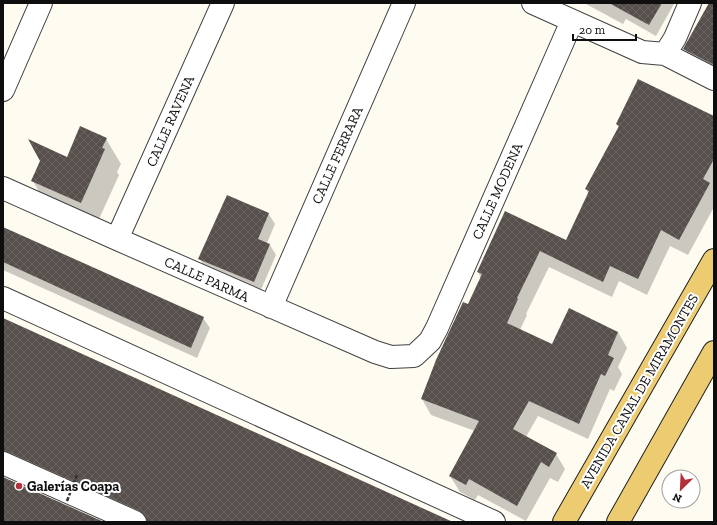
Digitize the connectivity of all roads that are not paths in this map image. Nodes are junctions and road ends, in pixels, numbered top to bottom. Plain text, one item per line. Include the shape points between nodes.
1 (41, 3) edge
2 (223, 3) edge
3 (404, 3) edge
4 (533, 3) edge
5 (690, 3) edge
6 (572, 21) junction
7 (665, 54) junction
8 (714, 79) edge
9 (3, 90) edge
10 (3, 188) edge
11 (117, 240) junction
12 (714, 260) edge
13 (3, 298) edge
14 (271, 307) junction
15 (714, 352) edge
16 (414, 356) joint
17 (3, 463) edge
18 (135, 522) edge
19 (494, 522) edge
20 (564, 522) edge
21 (618, 522) edge

1 - 9 street
2 - 11 street, CALLE RAVENA
3 - 14 street, CALLE FERRARA
4 - 6 street
5 - 7 street
6 - 7 street via 642,52
6 - 16 street, CALLE MODENA via 437,328 430,340
7 - 8 street
10 - 11 street, CALLE PARMA
11 - 14 street, CALLE PARMA
12 - 20 main road, AVENIDA CANAL DE MIRAMONTES
13 - 19 street
14 - 16 street, CALLE PARMA via 375,352 391,357
15 - 21 main road
17 - 18 street

